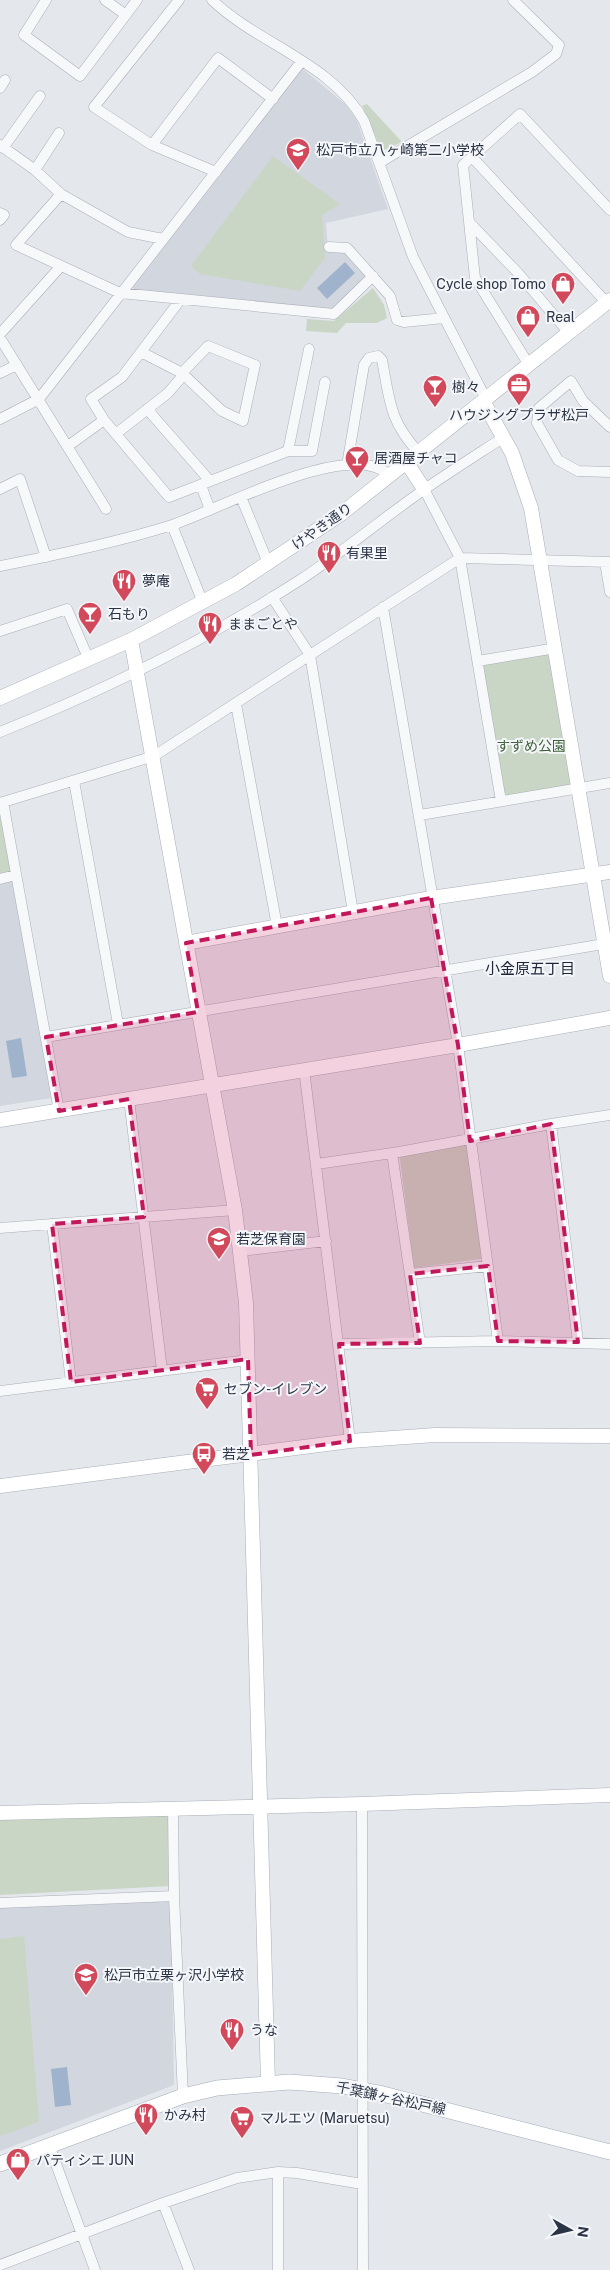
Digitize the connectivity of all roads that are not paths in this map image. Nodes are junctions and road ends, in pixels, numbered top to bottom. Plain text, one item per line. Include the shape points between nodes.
1 (46, 0) edge
2 (105, 0) edge
3 (137, 0) edge
4 (179, 0) edge
5 (212, 0) edge
6 (513, 0) edge
7 (126, 15) junction
8 (301, 62) junction
9 (40, 96) dead end
10 (273, 99) junction
11 (60, 133) dead end
12 (152, 144) junction
13 (2, 146) edge
14 (472, 157) junction
15 (379, 163) junction
16 (35, 170) junction
17 (216, 172) junction
18 (61, 194) junction
19 (610, 210) edge
20 (0, 213) edge
21 (0, 220) edge
22 (469, 222) junction
23 (163, 239) junction
24 (329, 248) dead end
25 (61, 266) junction
26 (373, 276) junction
27 (120, 293) junction
28 (181, 299) junction
29 (608, 302) edge
30 (444, 318) junction
31 (569, 333) junction
32 (0, 334) edge
33 (0, 338) edge
34 (309, 349) dead end
35 (142, 352) junction
36 (17, 365) junction
37 (529, 365) junction
38 (0, 373) edge
39 (182, 374) junction
40 (324, 382) dead end
41 (39, 400) junction
42 (485, 400) junction
43 (146, 409) junction
44 (0, 419) edge
45 (104, 420) junction
46 (610, 427) edge
47 (117, 433) junction
48 (504, 436) junction
49 (68, 446) junction
50 (288, 451) junction
51 (419, 453) junction
52 (407, 463) junction
53 (347, 465) junction
54 (610, 472) edge
55 (390, 476) junction
56 (206, 483) junction
57 (0, 489) edge
58 (424, 489) junction
59 (241, 497) junction
60 (106, 509) dead end
61 (210, 510) junction
62 (172, 525) junction
63 (46, 557) junction
64 (460, 558) junction
65 (541, 560) junction
66 (608, 562) edge
67 (268, 563) junction
68 (0, 566) edge
69 (610, 592) edge
70 (272, 597) junction
71 (203, 602) junction
72 (383, 607) junction
73 (0, 631) edge
74 (131, 640) junction
75 (556, 648) junction
76 (310, 655) junction
77 (89, 660) junction
78 (478, 662) junction
79 (138, 672) junction
80 (0, 698) edge
81 (236, 704) junction
82 (0, 732) edge
83 (154, 756) junction
84 (74, 781) junction
85 (610, 784) edge
86 (579, 788) junction
87 (501, 801) junction
88 (1, 803) edge
89 (420, 815) junction
90 (610, 872) edge
91 (16, 875) junction
92 (593, 875) junction
93 (0, 879) edge
94 (431, 898) junction
95 (353, 912) junction
96 (277, 926) junction
97 (186, 943) junction
98 (607, 943) edge
99 (446, 970) junction
100 (610, 976) edge
101 (198, 1011) junction
102 (610, 1018) edge
103 (118, 1024) junction
104 (46, 1038) junction
105 (458, 1045) junction
106 (304, 1069) junction
107 (212, 1084) junction
108 (129, 1099) junction
109 (59, 1111) junction
110 (610, 1115) edge
111 (0, 1120) edge
112 (551, 1124) junction
113 (470, 1141) junction
114 (392, 1154) junction
115 (317, 1164) junction
116 (235, 1210) junction
117 (144, 1217) junction
118 (52, 1224) junction
119 (0, 1228) edge
120 (326, 1241) junction
121 (241, 1251) junction
122 (488, 1266) junction
123 (410, 1274) junction
124 (498, 1341) junction
125 (578, 1342) junction
126 (420, 1343) junction
127 (339, 1344) junction
128 (610, 1344) edge
129 (248, 1360) junction
130 (162, 1370) junction
131 (71, 1382) junction
132 (0, 1391) edge
133 (610, 1436) edge
134 (350, 1441) junction
135 (251, 1455) junction
136 (0, 1486) edge
137 (610, 1795) edge
138 (362, 1804) junction
139 (260, 1806) junction
140 (173, 1808) junction
141 (0, 1813) edge
142 (174, 1896) junction
143 (0, 1902) edge
144 (268, 2083) junction
145 (361, 2089) junction
146 (183, 2096) junction
147 (49, 2145) junction
148 (610, 2152) edge
149 (0, 2164) edge
150 (278, 2172) junction
151 (362, 2184) junction
152 (163, 2203) junction
153 (82, 2234) junction
154 (3, 2266) edge
155 (95, 2270) edge
156 (188, 2270) edge
157 (278, 2270) edge
158 (363, 2270) edge

1 - 7 street via 24,35 80,76
2 - 7 street
3 - 7 street
4 - 12 street via 94,107
5 - 8 street
6 - 15 street via 559,45 556,54 532,72
8 - 10 street
8 - 15 street via 332,82 357,109
9 - 13 street
10 - 12 street via 218,58
10 - 17 street
11 - 16 street
12 - 17 street
13 - 16 street
14 - 19 street via 520,114
14 - 22 street via 462,165
14 - 29 street
15 - 30 street via 413,257
16 - 18 street
17 - 23 street
18 - 23 street via 128,232
18 - 25 street via 16,245
20 - 21 street via 4,215
22 - 31 street
22 - 37 street via 475,278
23 - 27 street
24 - 26 street via 346,248
25 - 27 street
25 - 32 street
26 - 28 street via 334,314
26 - 30 street via 390,296 398,320
27 - 28 street
27 - 41 street
28 - 35 street
29 - 31 street, けやき通り
30 - 42 street
31 - 37 street, けやき通り
33 - 36 street
34 - 50 street
35 - 39 street
35 - 45 street via 122,377 91,399
36 - 38 street
36 - 41 street
37 - 42 street, けやき通り
39 - 39 street via 222,411 242,421 255,365 208,346
39 - 43 street via 168,393
40 - 50 street via 312,451
41 - 44 street
41 - 49 street
42 - 48 street
42 - 51 street, けやき通り
43 - 47 street
43 - 56 street
45 - 47 street
45 - 49 street
46 - 54 street via 584,401 571,381 539,408 536,423 558,460 586,473
47 - 56 street via 169,497
48 - 58 street
48 - 65 street via 529,500
49 - 60 street
50 - 56 street
51 - 52 street, けやき通り
51 - 53 street via 399,429 393,415 382,360 378,356 369,358 364,365
52 - 55 street, けやき通り
52 - 58 street
53 - 55 street via 378,467
53 - 59 street via 299,475
55 - 67 street, けやき通り
56 - 61 street
57 - 63 street via 20,478
58 - 64 street
58 - 70 street via 355,542
59 - 61 street
59 - 67 street
61 - 62 street
62 - 63 street
62 - 71 street
63 - 68 street
64 - 65 street
64 - 72 street
64 - 78 street
65 - 66 street
65 - 75 street
66 - 69 street
67 - 71 street, けやき通り
70 - 76 street
70 - 79 street
71 - 74 street, けやき通り
72 - 76 street
72 - 89 street
73 - 77 street via 67,609
74 - 77 street, けやき通り
74 - 79 street
75 - 78 street
75 - 86 street
76 - 81 street
76 - 95 street
77 - 80 street, けやき通り
78 - 87 street
79 - 82 street
79 - 83 street
81 - 83 street
81 - 96 street
83 - 84 street
83 - 97 street
84 - 88 street
84 - 103 street
85 - 86 street
86 - 87 street
86 - 92 street
87 - 89 street
88 - 91 street
89 - 94 street
90 - 92 street
91 - 93 street
91 - 104 street
92 - 94 street
92 - 98 street
94 - 95 street
94 - 99 street
95 - 96 street
96 - 97 street
97 - 101 street
98 - 99 street
98 - 100 street
99 - 101 street
99 - 105 street
101 - 103 street
101 - 107 street
102 - 105 street
103 - 104 street
104 - 109 street
105 - 106 street
105 - 113 street
106 - 107 street
106 - 115 street
107 - 108 street
107 - 116 street
108 - 109 street
108 - 117 street
109 - 111 street
110 - 112 street
112 - 113 street
112 - 125 street
113 - 114 street
113 - 122 street
114 - 115 street
114 - 123 street
115 - 120 street
116 - 117 street
116 - 121 street
117 - 118 street
117 - 130 street
118 - 119 street
118 - 131 street
120 - 121 street
120 - 127 street
121 - 129 street
122 - 123 street
122 - 124 street
123 - 126 street
124 - 125 street
124 - 126 street
125 - 128 street
126 - 127 street
127 - 134 street
129 - 130 street
129 - 135 street
130 - 131 street
131 - 132 street
133 - 134 street via 435,1435
134 - 135 street
135 - 136 street
135 - 139 street
137 - 138 street
138 - 139 street
138 - 145 street
139 - 140 street
139 - 144 street
140 - 141 street
140 - 142 street
142 - 143 street
142 - 146 street
144 - 145 main road, 千葉鎌ヶ谷松戸線 via 316,2083
144 - 146 main road, 千葉鎌ヶ谷松戸線 via 217,2088
145 - 148 main road, 千葉鎌ヶ谷松戸線
145 - 151 street
146 - 147 main road, 千葉鎌ヶ谷松戸線
147 - 149 main road, 千葉鎌ヶ谷松戸線
147 - 153 street
150 - 151 street
150 - 152 street via 218,2183
150 - 157 street
151 - 158 street
152 - 153 street
152 - 156 street
153 - 154 street
153 - 155 street

